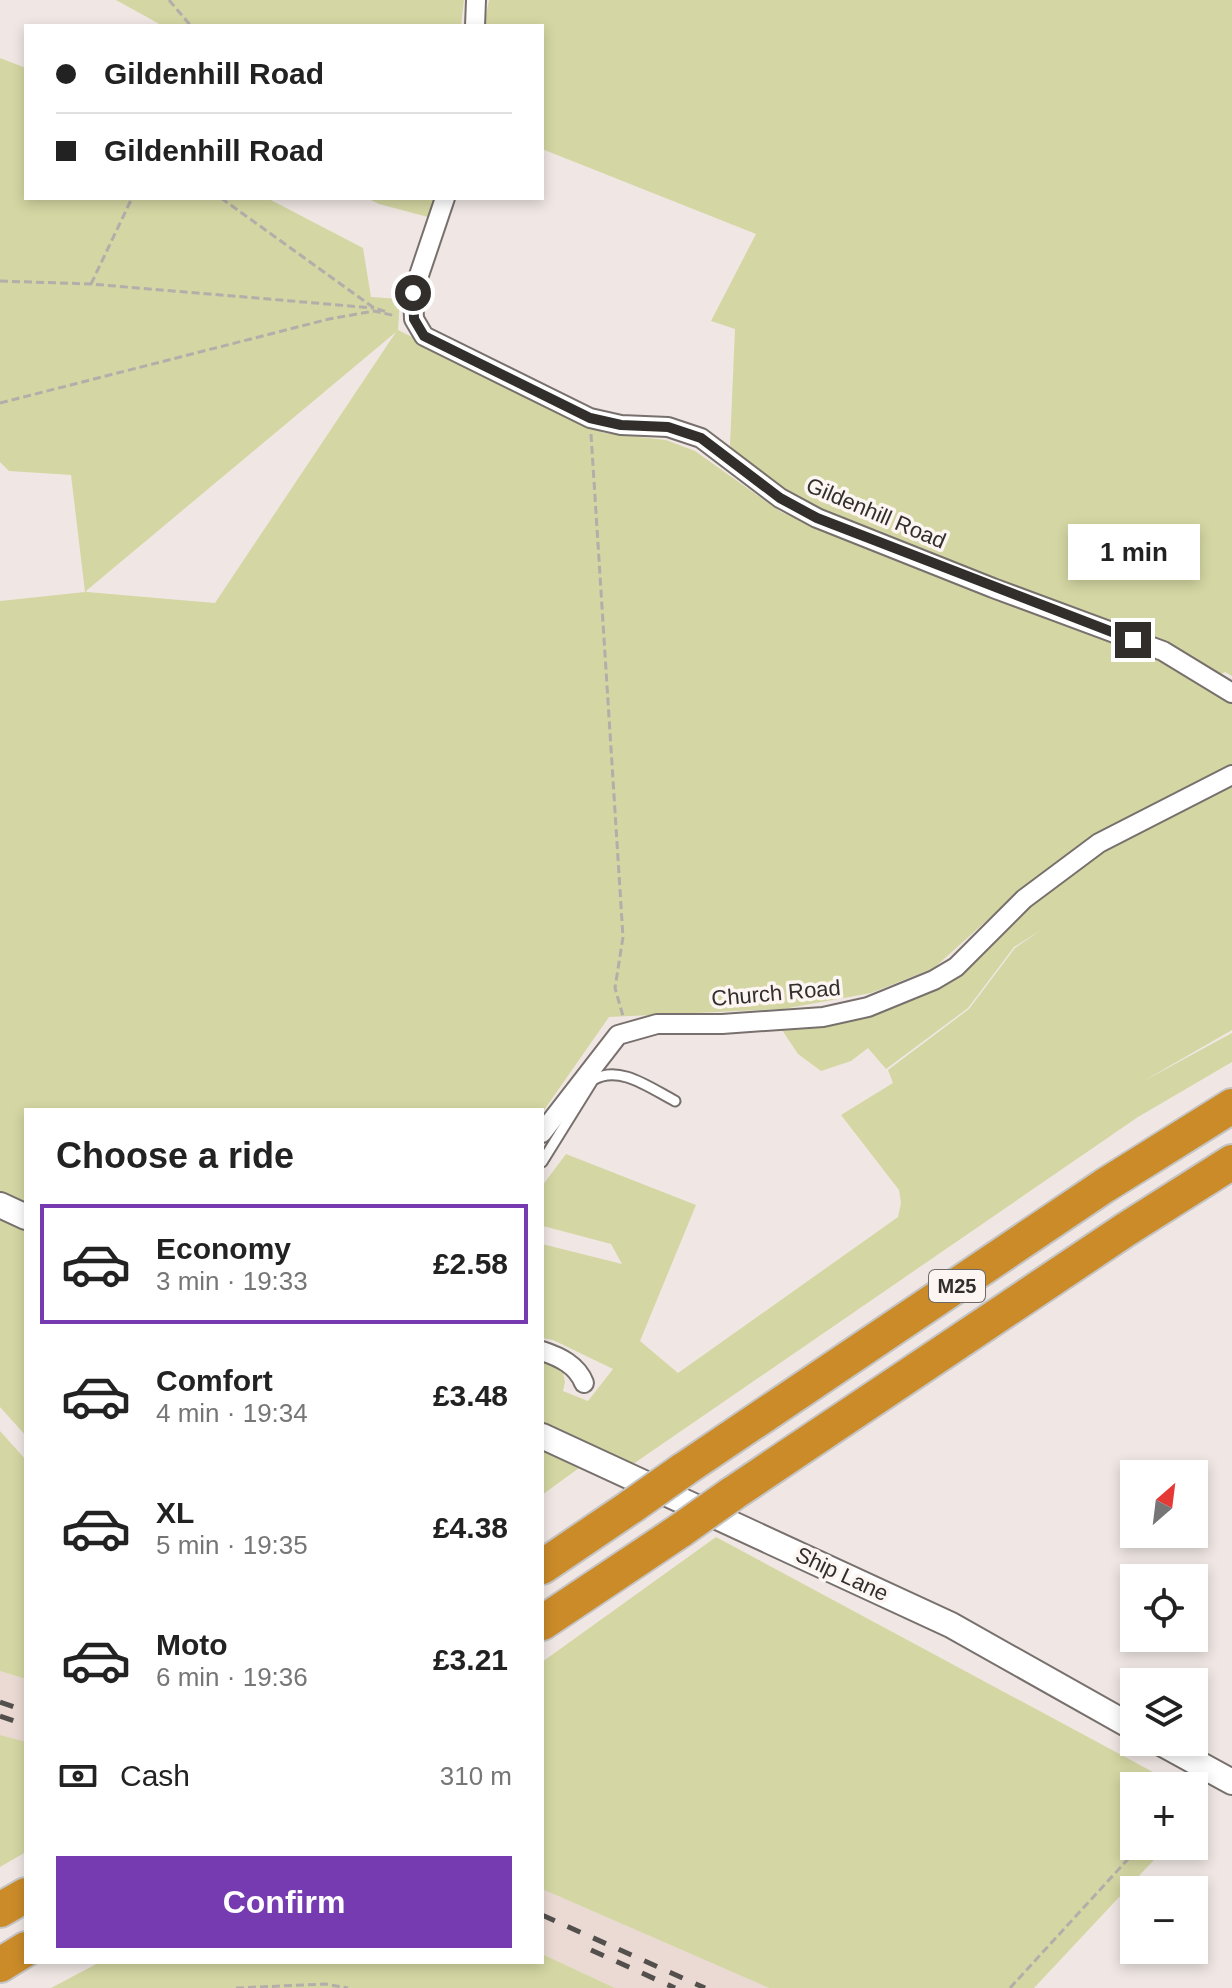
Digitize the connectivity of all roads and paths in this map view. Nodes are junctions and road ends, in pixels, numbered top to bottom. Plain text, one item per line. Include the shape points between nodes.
1 (169, 0) edge
2 (476, 0) edge
3 (189, 24) edge
4 (475, 24) edge
5 (131, 200) edge
6 (224, 200) edge
7 (444, 200) edge
8 (0, 281) edge
9 (91, 284) junction
10 (374, 308) junction
11 (415, 320) junction
12 (0, 403) edge
13 (590, 418) junction
14 (1232, 693) edge
15 (1232, 775) edge
16 (626, 1031) junction
17 (675, 1101) dead end
18 (1232, 1106) edge
19 (544, 1130) edge
20 (544, 1159) edge
21 (1232, 1162) edge
22 (0, 1205) edge
23 (24, 1216) edge
24 (544, 1352) edge
25 (584, 1383) dead end
26 (544, 1437) edge
27 (544, 1566) edge
28 (544, 1622) edge
29 (1120, 1720) edge
30 (1185, 1756) edge
31 (1232, 1782) edge
32 (1127, 1860) edge
33 (24, 1896) edge
34 (0, 1910) edge
35 (24, 1950) edge
36 (0, 1965) edge
37 (236, 1988) edge
38 (348, 1988) edge
39 (1010, 1988) edge

1 - 3 path
2 - 4 street
5 - 9 path
6 - 10 path
7 - 11 street via 413,293
8 - 9 path
9 - 10 path
10 - 11 path
11 - 12 path via 374,311 329,319
11 - 13 street, Gildenhill Road via 424,336
13 - 14 street, Gildenhill Road via 668,427 701,438 780,498 817,518 1163,651
13 - 16 path via 623,937 615,988
15 - 16 street, Church Road via 1099,843 1024,899 956,967 934,980 868,1007 823,1017 657,1024
16 - 19 street via 608,1046
17 - 20 lane via 615,1073 602,1075 593,1080
18 - 27 highway, M25, bridge via 1104,1186
21 - 28 highway, M25, bridge
22 - 23 street
24 - 25 street via 579,1371
26 - 29 street, Ship Lane via 951,1625
30 - 31 street
32 - 39 path
33 - 34 highway
35 - 36 highway
37 - 38 path

